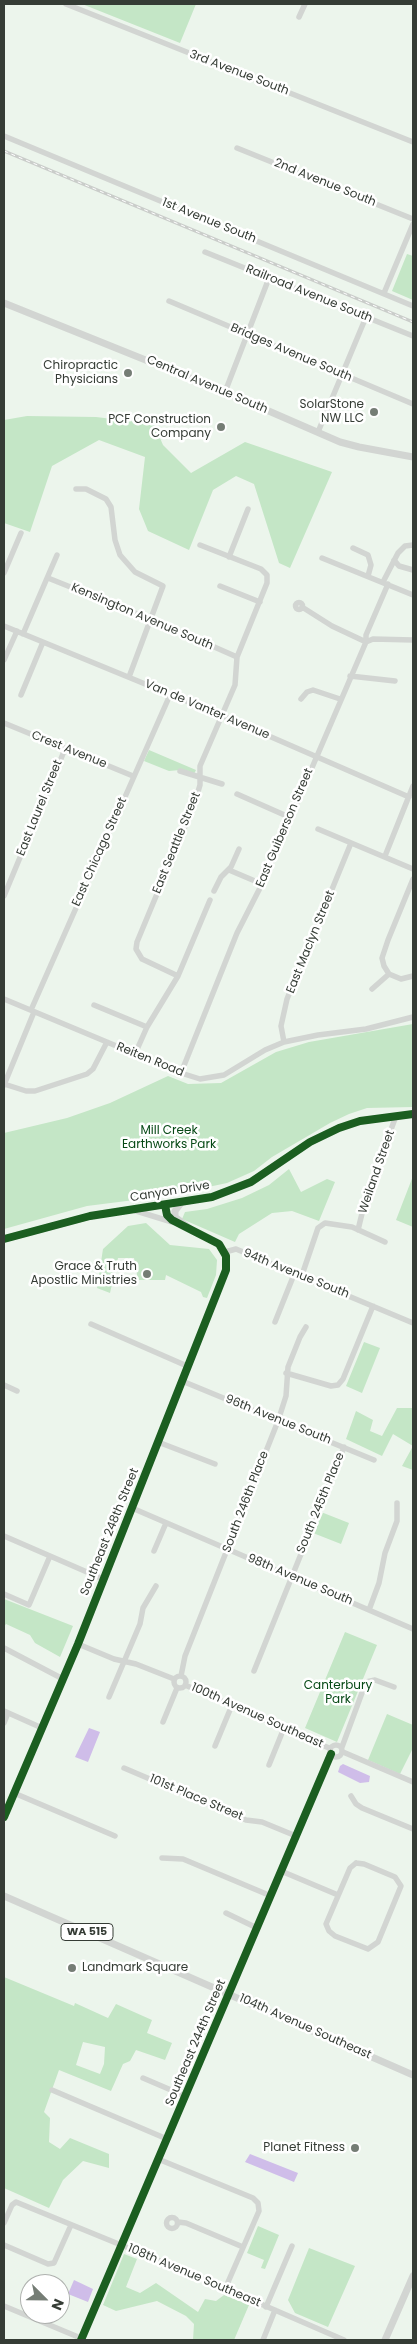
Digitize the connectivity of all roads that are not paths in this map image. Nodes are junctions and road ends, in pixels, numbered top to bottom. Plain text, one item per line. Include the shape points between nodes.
1 (66, 4) edge
2 (304, 4) edge
3 (299, 17) dead end
4 (4, 136) edge
5 (413, 142) edge
6 (237, 148) dead end
7 (413, 219) edge
8 (413, 224) edge
9 (205, 252) dead end
10 (269, 278) junction
11 (384, 294) junction
12 (169, 301) dead end
13 (4, 303) edge
14 (413, 306) edge
15 (366, 317) junction
16 (248, 334) junction
17 (413, 336) edge
18 (342, 375) junction
19 (225, 392) junction
20 (413, 404) edge
21 (318, 432) junction
22 (413, 456) edge
23 (76, 489) dead end
24 (248, 510) dead end
25 (21, 533) dead end
26 (200, 545) dead end
27 (413, 545) edge
28 (353, 548) dead end
29 (57, 555) dead end
30 (229, 556) junction
31 (322, 558) dead end
32 (394, 560) junction
33 (413, 570) edge
34 (4, 574) edge
35 (368, 576) junction
36 (48, 578) junction
37 (386, 583) junction
38 (220, 586) dead end
39 (413, 595) edge
40 (260, 602) junction
41 (302, 607) dead end
42 (150, 620) junction
43 (4, 626) edge
44 (20, 633) junction
45 (413, 640) edge
46 (43, 642) junction
47 (366, 642) junction
48 (237, 657) junction
49 (4, 660) edge
50 (350, 676) junction
51 (129, 677) junction
52 (396, 681) dead end
53 (21, 695) dead end
54 (170, 695) junction
55 (301, 698) dead end
56 (340, 699) junction
57 (223, 716) junction
58 (4, 724) edge
59 (65, 748) junction
60 (316, 757) junction
61 (180, 771) dead end
62 (134, 776) junction
63 (200, 778) junction
64 (222, 784) dead end
65 (413, 786) edge
66 (237, 794) dead end
67 (409, 797) junction
68 (289, 817) junction
69 (318, 829) dead end
70 (351, 843) junction
71 (239, 849) dead end
72 (385, 856) junction
73 (413, 869) edge
74 (229, 870) junction
75 (413, 879) edge
76 (262, 884) junction
77 (214, 891) dead end
78 (4, 896) edge
79 (210, 900) dead end
80 (389, 974) junction
81 (178, 976) junction
82 (413, 976) edge
83 (372, 989) dead end
84 (4, 999) edge
85 (94, 1005) dead end
86 (32, 1011) junction
87 (413, 1017) edge
88 (147, 1027) junction
89 (107, 1042) junction
90 (284, 1042) junction
91 (135, 1054) junction
92 (181, 1073) junction
93 (4, 1084) edge
94 (413, 1114) edge
95 (396, 1116) junction
96 (182, 1203) junction
97 (164, 1205) junction
98 (131, 1210) junction
99 (185, 1227) junction
100 (358, 1230) junction
101 (193, 1231) junction
102 (4, 1239) edge
103 (385, 1242) dead end
104 (225, 1252) junction
105 (299, 1274) junction
106 (372, 1306) junction
107 (275, 1322) dead end
108 (413, 1323) edge
109 (91, 1324) dead end
110 (306, 1328) dead end
111 (187, 1366) junction
112 (286, 1373) junction
113 (182, 1381) junction
114 (4, 1385) edge
115 (17, 1391) dead end
116 (278, 1421) junction
117 (158, 1442) junction
118 (344, 1447) junction
119 (374, 1460) dead end
120 (214, 1464) dead end
121 (397, 1503) dead end
122 (132, 1508) junction
123 (166, 1523) junction
124 (4, 1536) edge
125 (227, 1549) junction
126 (154, 1551) dead end
127 (50, 1556) junction
128 (292, 1577) junction
129 (103, 1579) junction
130 (156, 1586) dead end
131 (4, 1594) edge
132 (369, 1610) junction
133 (413, 1629) edge
134 (78, 1644) junction
135 (4, 1648) edge
136 (124, 1662) junction
137 (254, 1671) dead end
138 (182, 1676) junction
139 (63, 1679) junction
140 (174, 1679) junction
141 (185, 1685) junction
142 (394, 1687) dead end
143 (178, 1688) junction
144 (109, 1698) dead end
145 (232, 1705) junction
146 (6, 1712) edge
147 (163, 1722) dead end
148 (4, 1724) edge
149 (42, 1728) junction
150 (284, 1728) junction
151 (216, 1746) dead end
152 (342, 1750) junction
153 (330, 1751) junction
154 (269, 1765) dead end
155 (124, 1768) dead end
156 (413, 1782) edge
157 (14, 1792) junction
158 (352, 1796) dead end
159 (4, 1817) edge
160 (413, 1829) edge
161 (115, 1836) dead end
162 (296, 1836) junction
163 (162, 1858) dead end
164 (282, 1871) junction
165 (338, 1895) junction
166 (4, 1896) edge
167 (271, 1896) junction
168 (226, 1913) dead end
169 (257, 1928) junction
170 (229, 1994) junction
171 (413, 2076) edge
172 (144, 2078) dead end
173 (52, 2090) dead end
174 (185, 2096) junction
175 (167, 2139) junction
176 (158, 2159) junction
177 (178, 2222) dead end
178 (4, 2223) edge
179 (71, 2225) junction
180 (4, 2246) edge
181 (122, 2246) junction
182 (292, 2246) dead end
183 (243, 2247) junction
184 (413, 2276) edge
185 (225, 2289) junction
186 (4, 2306) edge
187 (266, 2306) junction
188 (275, 2310) junction
189 (83, 2340) edge
190 (262, 2340) edge
191 (344, 2340) edge
192 (385, 2340) edge

1 - 5 street, 3rd Avenue South
2 - 3 street
4 - 11 street, 1st Avenue South
6 - 7 street, 2nd Avenue South
8 - 11 street
9 - 10 street, Railroad Avenue South
10 - 15 street, Railroad Avenue South
10 - 16 street
11 - 14 street, 1st Avenue South
12 - 16 street, Bridges Avenue South
13 - 19 main road, Central Avenue South
15 - 17 street, Railroad Avenue South
15 - 18 street
16 - 18 street, Bridges Avenue South
16 - 19 street
18 - 20 street, Bridges Avenue South
18 - 21 street
19 - 21 main road, Central Avenue South
21 - 22 main road, Central Avenue South via 359,447
23 - 42 street via 86,489 106,499 111,507 120,555 136,572 163,586
24 - 30 street
25 - 34 street
26 - 30 street
27 - 32 street via 403,547
28 - 35 street via 368,555 371,565
29 - 36 street
30 - 40 street, East Seattle Street via 262,569 267,575
31 - 35 street
32 - 33 street via 399,566
32 - 37 street, East Guiberson Street
35 - 37 street
36 - 42 street, Kensington Avenue South
36 - 44 street
37 - 39 street
37 - 47 street, East Guiberson Street
38 - 40 street
40 - 48 street, East Seattle Street
41 - 47 street
42 - 48 street, Kensington Avenue South
42 - 51 street
43 - 44 street, Van de Vanter Avenue
44 - 46 street, Van de Vanter Avenue
44 - 49 street
45 - 47 street via 373,639
46 - 51 street, Van de Vanter Avenue
46 - 53 street
47 - 50 street, East Guiberson Street
48 - 57 street, East Seattle Street via 235,684
50 - 52 street
50 - 56 street, East Guiberson Street
51 - 54 street, Van de Vanter Avenue
54 - 57 street, Van de Vanter Avenue
54 - 62 street, East Chicago Street
55 - 56 street via 313,690
56 - 60 street, East Guiberson Street
57 - 60 street, Van de Vanter Avenue
57 - 63 street, East Seattle Street via 200,766
58 - 59 street, Crest Avenue
59 - 62 street, Crest Avenue
59 - 78 street, East Laurel Street
60 - 67 street, Van de Vanter Avenue
60 - 68 street, East Guiberson Street
61 - 63 street
62 - 86 street, East Chicago Street
63 - 64 street
63 - 81 street, East Seattle Street via 194,805 136,948 143,961
65 - 67 street
66 - 68 street
67 - 72 street
68 - 76 street, East Guiberson Street
69 - 70 street
70 - 72 street
70 - 90 street, East Maclyn Street via 287,1000 281,1026
71 - 74 street
72 - 73 street
74 - 76 street
74 - 77 street
75 - 80 street via 383,953 384,966
76 - 92 street, East Guiberson Street via 238,933
79 - 81 street
80 - 82 street via 401,979
80 - 83 street
81 - 88 street
84 - 86 street, Reiten Road
85 - 88 street
86 - 89 street, Reiten Road
86 - 93 street, East Chicago Street
87 - 90 street, Reiten Road via 366,1029
88 - 91 street
89 - 91 street, Reiten Road
89 - 93 street via 88,1074 35,1091
90 - 92 street, Reiten Road via 215,1078 200,1079
91 - 92 street, Reiten Road
94 - 95 main road, Canyon Drive
95 - 96 main road, Canyon Drive via 360,1121 339,1128 310,1142 242,1186
95 - 100 street, Weiland Street via 366,1197
96 - 97 main road, Canyon Drive
96 - 101 main road via 175,1211 175,1217
97 - 98 main road, Canyon Drive
97 - 99 street, 94th Avenue South via 169,1218
98 - 99 street
98 - 102 main road, Canyon Drive via 90,1216
99 - 101 street, 94th Avenue South
100 - 103 street
100 - 105 street via 327,1223 321,1225
101 - 104 street, 94th Avenue South via 215,1241
104 - 105 street, 94th Avenue South via 236,1249
104 - 111 street, Southeast 248th Street via 226,1270
105 - 106 street, 94th Avenue South
105 - 107 street
106 - 108 street, 94th Avenue South
106 - 112 street via 338,1385 331,1386
109 - 111 street
110 - 112 street, South 246th Place
111 - 113 street, Southeast 248th Street
112 - 116 street, South 246th Place via 286,1396
113 - 116 street, 96th Avenue South
113 - 117 street, Southeast 248th Street
114 - 115 street
116 - 118 street, 96th Avenue South
116 - 125 street, South 246th Place
117 - 120 street
117 - 122 street, Southeast 248th Street
118 - 119 street, 96th Avenue South
118 - 128 street, South 245th Place
121 - 132 street via 397,1521 384,1553 379,1583
122 - 123 street, 98th Avenue South
122 - 129 street, Southeast 248th Street
123 - 125 street, 98th Avenue South
123 - 126 street
124 - 127 street
125 - 128 street, 98th Avenue South
125 - 138 street, South 246th Place via 185,1656
127 - 129 street
127 - 131 street via 29,1605
128 - 132 street, 98th Avenue South
128 - 137 street, South 245th Place
129 - 134 street, Southeast 248th Street
130 - 136 street via 145,1604
132 - 133 street, 98th Avenue South
134 - 136 street
134 - 139 street, Southeast 248th Street
135 - 139 street
136 - 140 street
136 - 144 street
138 - 140 street
138 - 141 street
139 - 149 street, Southeast 248th Street
140 - 143 street
141 - 143 street
141 - 145 street, 100th Avenue Southeast
142 - 152 street via 375,1680 366,1682
143 - 147 street
145 - 150 street, 100th Avenue Southeast
145 - 151 street
146 - 148 street
146 - 149 street
149 - 157 street, Southeast 248th Street
150 - 153 street, 100th Avenue Southeast
150 - 154 street
152 - 153 street
152 - 156 street
153 - 162 street, Southeast 244th Street
155 - 162 street, 101st Place Street via 246,1820 262,1822
157 - 159 street, Southeast 248th Street
157 - 161 street
158 - 160 street via 362,1808
162 - 164 street, Southeast 244th Street
163 - 167 street via 183,1859
164 - 165 street
164 - 167 street, Southeast 244th Street
165 - 165 street via 327,1922 329,1931 365,1948 372,1948 378,1942 396,1899 399,1882 395,1877 356,1863 350,1868
166 - 170 main road, 104th Avenue Southeast / WA 515
167 - 169 street, Southeast 244th Street
168 - 169 street
169 - 170 street, Southeast 244th Street
170 - 171 main road, 104th Avenue Southeast / WA 515
170 - 174 street, Southeast 244th Street
172 - 174 street
173 - 175 street
174 - 175 street, Southeast 244th Street
175 - 176 street, Southeast 244th Street
176 - 181 street, Southeast 244th Street
176 - 183 street via 253,2198 258,2203 259,2211
177 - 183 street
178 - 179 street, 108th Avenue Southeast via 16,2202
179 - 180 street via 54,2263 48,2264
179 - 181 street, 108th Avenue Southeast
181 - 185 street, 108th Avenue Southeast
181 - 189 street, Southeast 244th Street
182 - 187 street
183 - 185 street
184 - 192 main road
185 - 187 street, 108th Avenue Southeast
186 - 189 street
187 - 188 street, 108th Avenue Southeast
188 - 190 street
188 - 191 street, 108th Avenue Southeast

